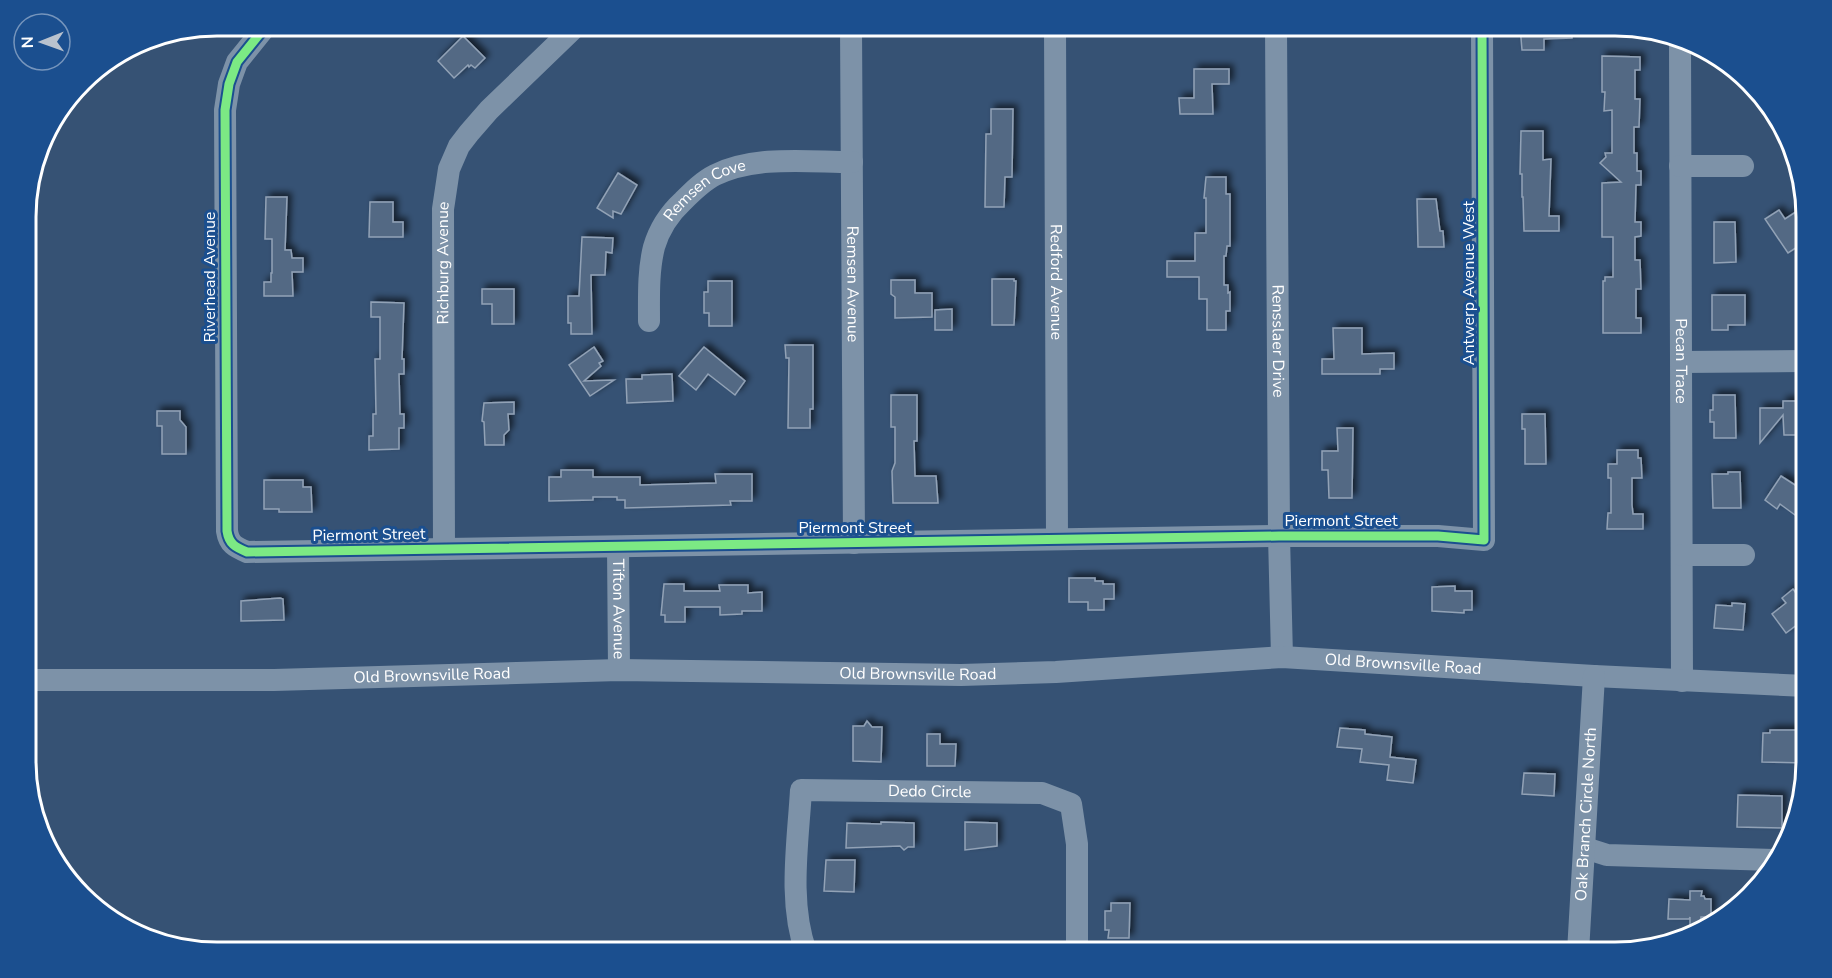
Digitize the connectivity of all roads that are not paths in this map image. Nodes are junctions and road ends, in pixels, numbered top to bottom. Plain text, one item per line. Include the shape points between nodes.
1 (258, 36) edge
2 (566, 36) edge
3 (851, 36) edge
4 (1055, 36) edge
5 (1276, 36) edge
6 (1482, 36) edge
7 (1680, 49) edge
8 (852, 162) junction
9 (1680, 166) junction
10 (1743, 166) dead end
11 (650, 321) dead end
12 (1681, 362) junction
13 (1796, 362) edge
14 (1279, 536) junction
15 (1056, 539) junction
16 (1484, 540) joint
17 (229, 541) joint
18 (854, 543) junction
19 (618, 547) junction
20 (444, 549) junction
21 (1682, 555) junction
22 (1744, 555) dead end
23 (1281, 657) junction
24 (619, 670) junction
25 (1594, 676) junction
26 (36, 680) edge
27 (1682, 681) junction
28 (1796, 686) edge
29 (1585, 848) junction
30 (1766, 860) edge
31 (803, 942) edge
32 (1077, 942) edge
33 (1579, 942) edge

1 - 17 street, Riverhead Avenue via 237,62 225,110
2 - 20 street, Richburg Avenue via 476,124 449,169 443,209
3 - 8 street, Remsen Avenue
4 - 15 street, Redford Avenue
5 - 14 street, Rensslaer Drive
6 - 16 street, Antwerp Avenue West
7 - 9 street, Pecan Trace
8 - 11 street, Remsen Cove via 748,166 715,175 694,190 667,219 654,247
8 - 18 street, Remsen Avenue
9 - 10 street
9 - 12 street, Pecan Trace
12 - 13 street
12 - 21 street, Pecan Trace
14 - 15 street, Piermont Street
14 - 16 street, Piermont Street via 1438,536
14 - 23 street, Rensslaer Drive
15 - 18 street, Piermont Street
17 - 20 street, Piermont Street via 247,552
18 - 19 street, Piermont Street
19 - 20 street, Piermont Street
19 - 24 street, Tifton Avenue
21 - 22 street
21 - 27 street, Pecan Trace
23 - 24 street, Old Brownsville Road via 961,675
23 - 25 street, Old Brownsville Road
24 - 26 street, Old Brownsville Road via 274,680
25 - 27 street, Old Brownsville Road
25 - 29 street, Oak Branch Circle North
27 - 28 street, Old Brownsville Road
29 - 30 street via 1608,855
29 - 33 street, Oak Branch Circle North
31 - 32 street, Dedo Circle via 797,918 801,790 1042,793 1071,804 1077,844

